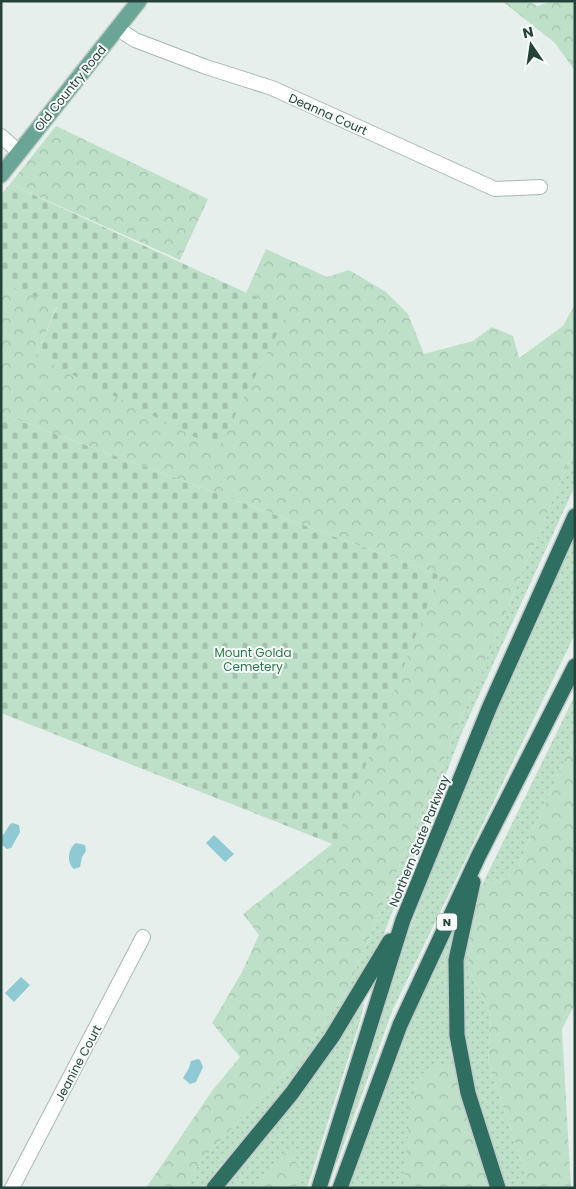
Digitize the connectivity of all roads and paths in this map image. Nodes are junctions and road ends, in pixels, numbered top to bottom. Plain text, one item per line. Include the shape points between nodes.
1 (139, 1) edge
2 (118, 29) junction
3 (1, 136) edge
4 (19, 152) junction
5 (1, 175) edge
6 (540, 186) dead end
7 (575, 516) edge
8 (575, 666) edge
9 (478, 857) junction
10 (403, 920) junction
11 (143, 938) dead end
12 (12, 1188) edge
13 (214, 1188) edge
14 (319, 1188) edge
15 (340, 1188) edge
16 (498, 1188) edge

1 - 2 main road, Old Country Road
2 - 4 main road, Old Country Road
2 - 6 street, Deanna Court via 135,40 197,64 272,88 495,190
3 - 4 street
4 - 5 main road, Old Country Road
7 - 10 highway, Northern State Parkway via 490,706
8 - 9 highway, N
9 - 15 highway, N via 400,1024
9 - 16 highway via 456,960 457,1035 468,1093
10 - 13 highway via 332,1037 292,1093
10 - 14 highway, Northern State Parkway
11 - 12 street, Jeanine Court

